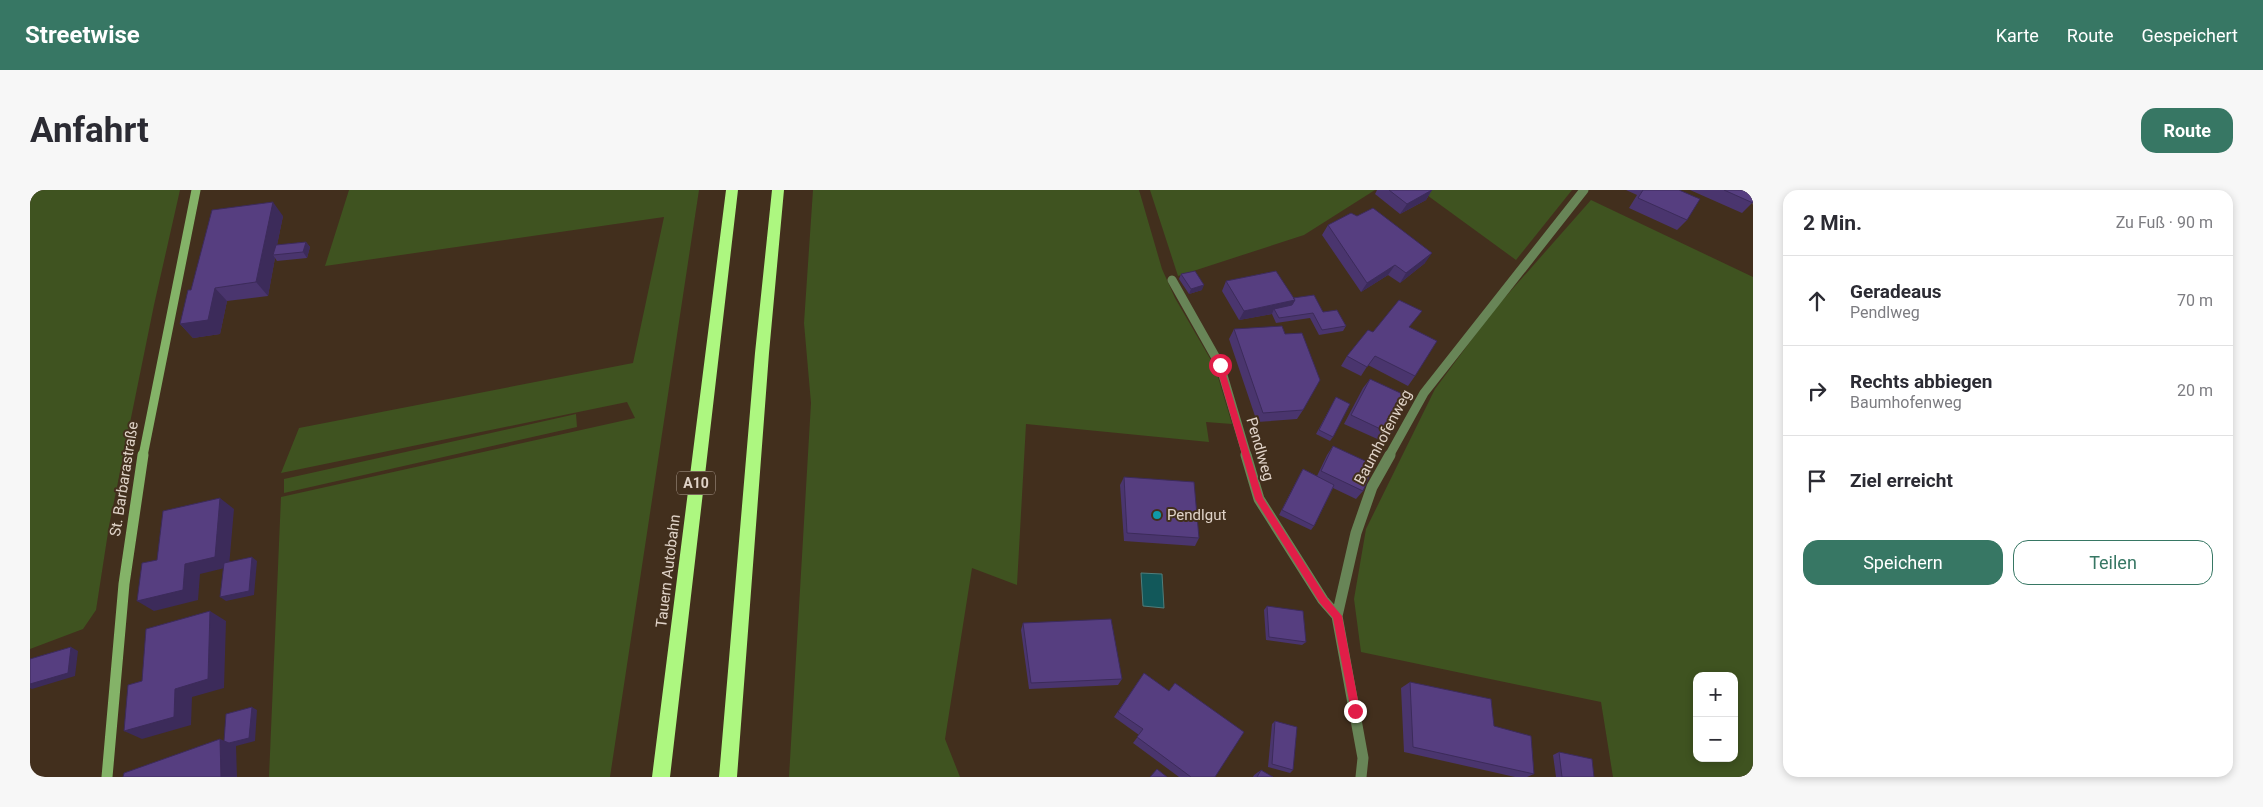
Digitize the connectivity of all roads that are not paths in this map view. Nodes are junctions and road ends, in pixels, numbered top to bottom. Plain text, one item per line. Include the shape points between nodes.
1 (196, 190) edge
2 (732, 190) edge
3 (778, 190) edge
4 (1584, 190) edge
5 (1172, 280) dead end
6 (1337, 616) junction
7 (107, 777) edge
8 (661, 777) edge
9 (728, 777) edge
10 (1361, 777) edge

1 - 7 street, St. Barbarastraße via 153,394 132,523
2 - 8 highway, Tauern Autobahn / A10
3 - 9 highway
4 - 6 street, Baumhofenweg via 1424,392 1372,487 1356,533
5 - 6 street, Pendlweg via 1220,365 1259,499 1323,600
6 - 10 street, Baumhofenweg via 1363,758

